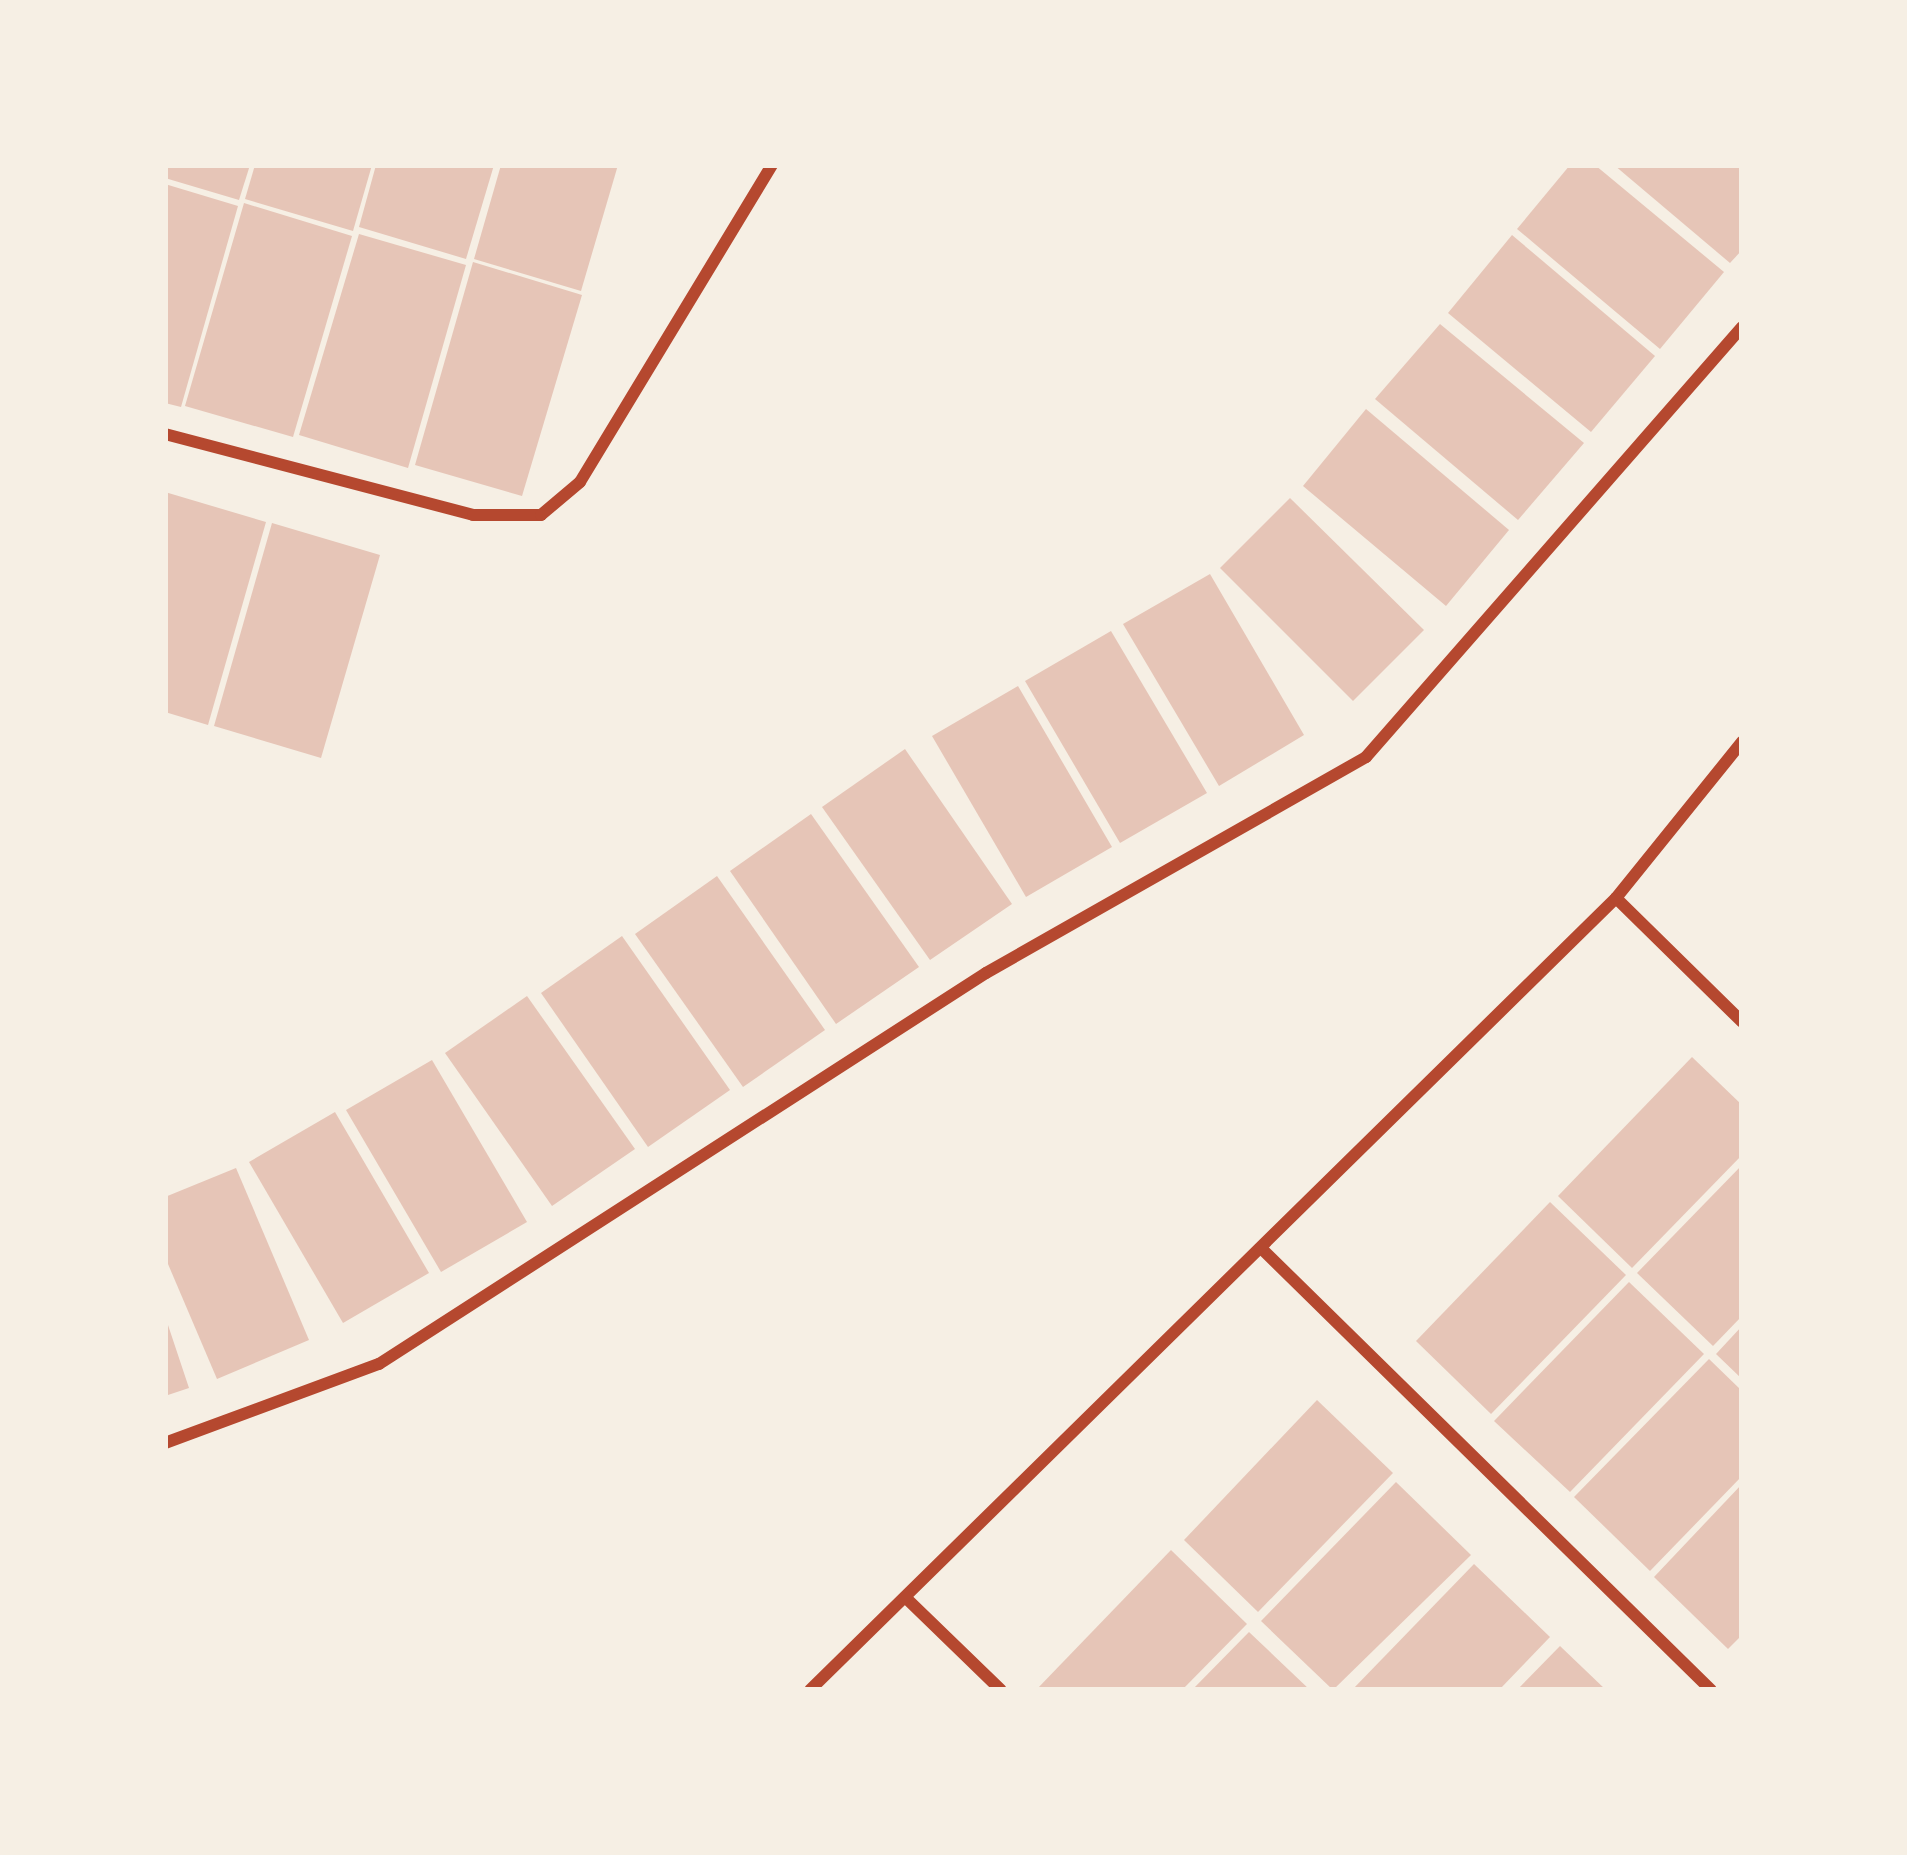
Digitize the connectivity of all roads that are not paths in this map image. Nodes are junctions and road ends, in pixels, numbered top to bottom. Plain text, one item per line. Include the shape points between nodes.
1 (772, 165) edge
2 (1742, 327) edge
3 (165, 434) edge
4 (1742, 742) edge
5 (1616, 898) junction
6 (1742, 1022) edge
7 (1263, 1250) junction
8 (165, 1443) edge
9 (906, 1598) junction
10 (810, 1690) edge
11 (1001, 1690) edge
12 (1711, 1690) edge

1 - 3 street via 592,462 541,515 473,515
2 - 8 street via 1366,757 908,1020 379,1364
4 - 5 street
5 - 6 street
5 - 7 street
7 - 9 street
7 - 12 street
9 - 10 street
9 - 11 street

